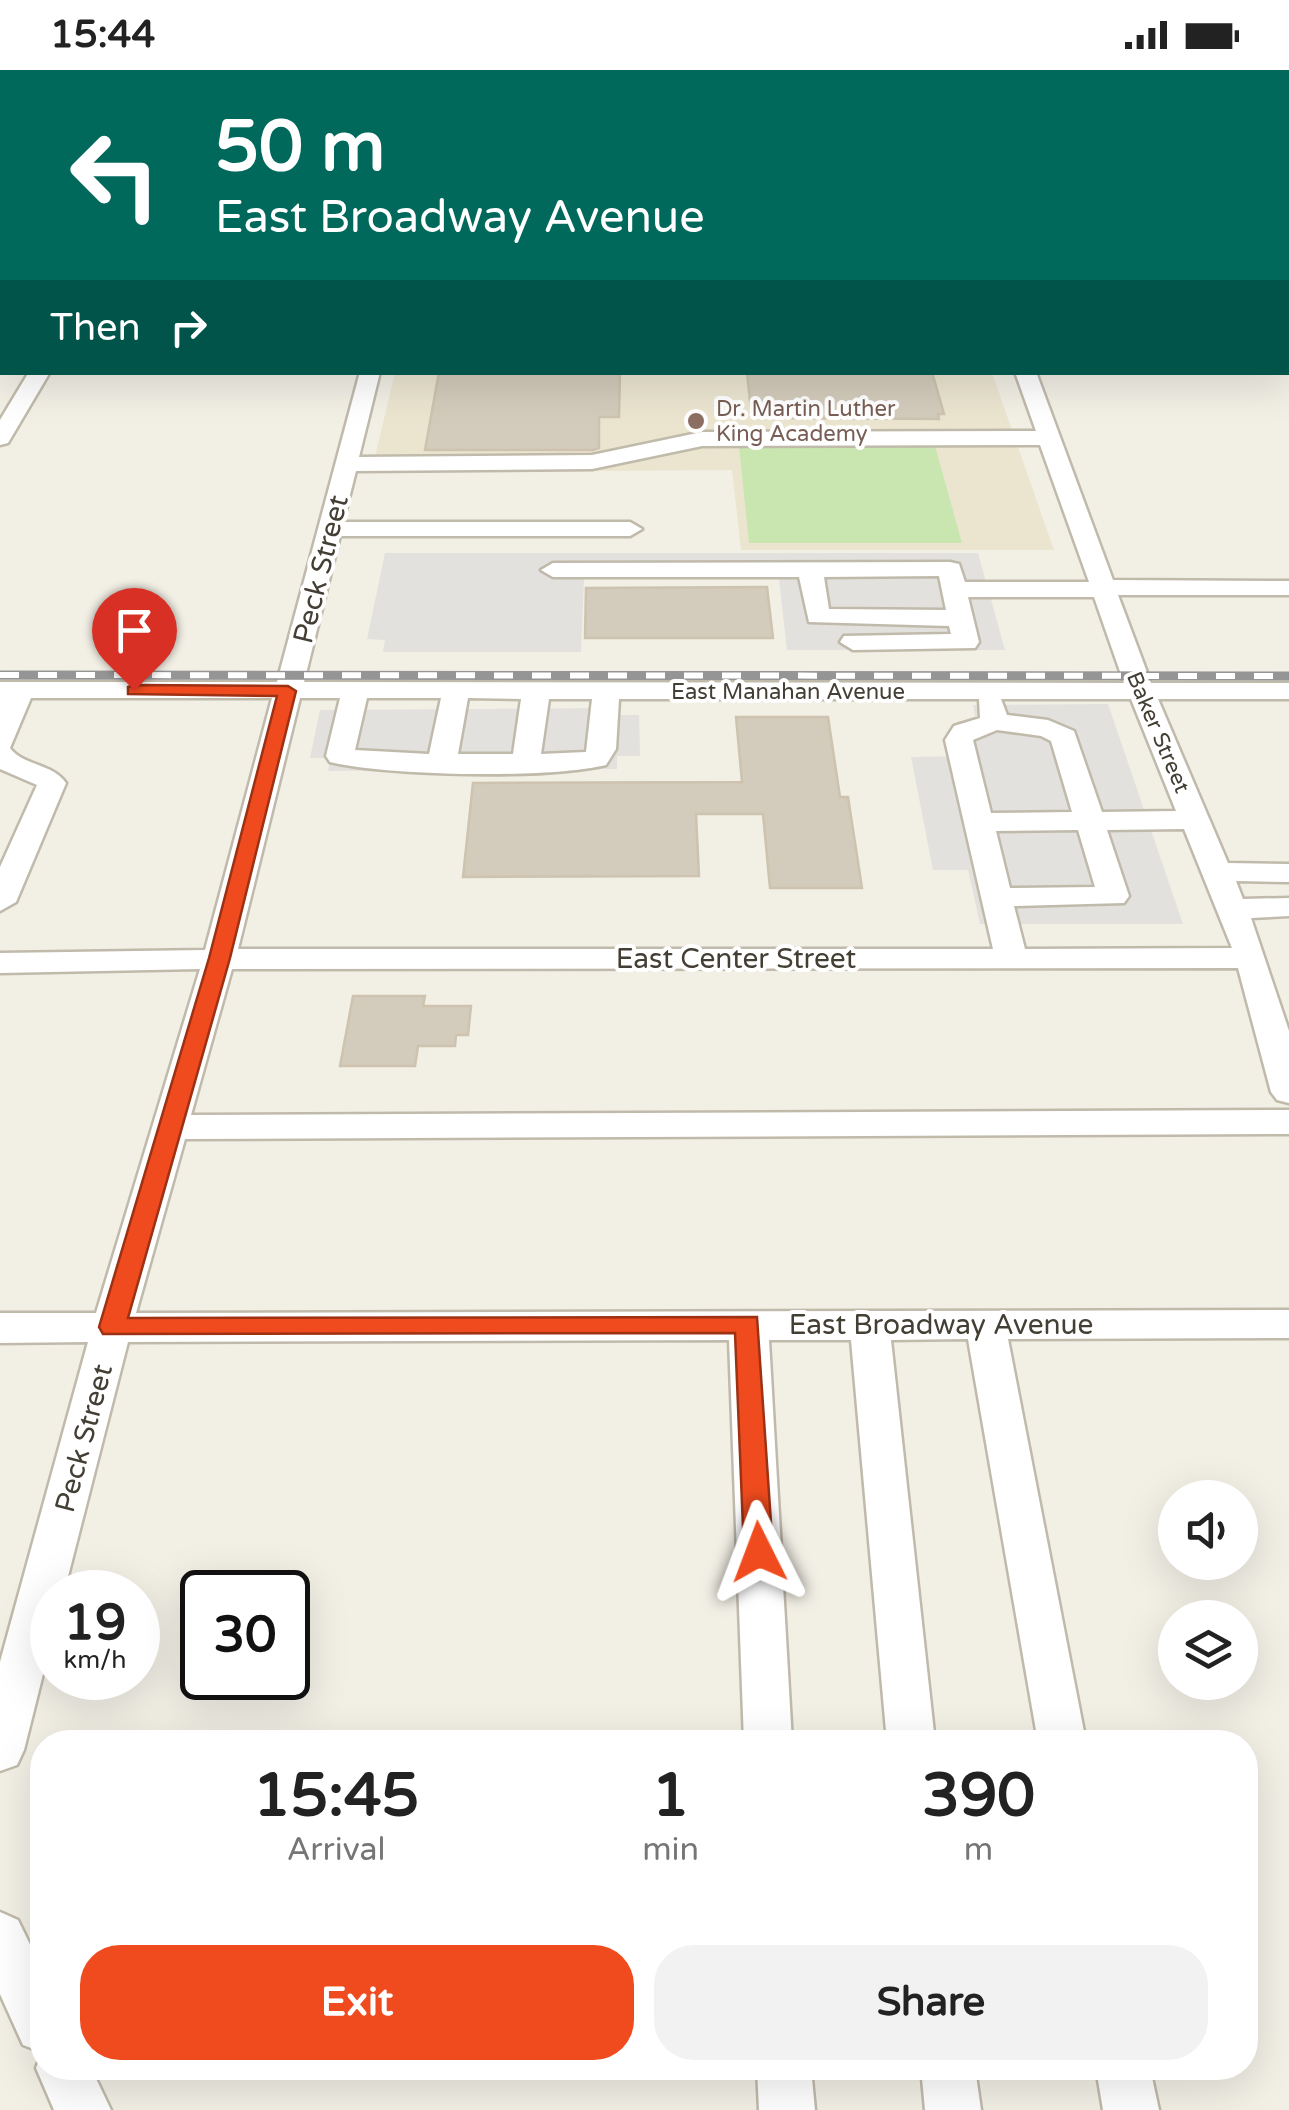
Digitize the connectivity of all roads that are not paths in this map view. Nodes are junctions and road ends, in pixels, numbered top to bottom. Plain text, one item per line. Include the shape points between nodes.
1 (38, 375) edge
2 (369, 375) edge
3 (1026, 375) edge
4 (0, 438) edge
5 (1048, 438) junction
6 (346, 464) junction
7 (330, 529) junction
8 (630, 529) dead end
9 (553, 570) dead end
10 (810, 570) junction
11 (1103, 588) junction
12 (1289, 588) edge
13 (954, 589) junction
14 (10, 690) edge
15 (288, 691) junction
16 (456, 691) junction
17 (536, 691) junction
18 (606, 691) junction
19 (987, 691) junction
20 (1144, 691) junction
21 (1289, 691) edge
22 (355, 692) junction
23 (996, 722) junction
24 (0, 744) edge
25 (0, 754) edge
26 (442, 762) junction
27 (526, 763) junction
28 (1196, 820) junction
29 (1090, 821) junction
30 (978, 822) junction
31 (14, 837) edge
32 (1217, 872) junction
33 (1289, 873) edge
34 (996, 897) junction
35 (0, 902) edge
36 (1289, 907) edge
37 (1232, 909) junction
38 (219, 958) junction
39 (1011, 958) junction
40 (1252, 958) junction
41 (0, 963) edge
42 (1287, 1081) edge
43 (1289, 1122) edge
44 (170, 1127) junction
45 (748, 1324) junction
46 (869, 1324) junction
47 (985, 1324) junction
48 (1289, 1324) edge
49 (112, 1327) junction
50 (0, 1328) edge
51 (767, 1730) edge
52 (910, 1730) edge
53 (1060, 1730) edge
54 (0, 1750) edge
55 (0, 1937) edge
56 (30, 2001) edge
57 (68, 2080) edge
58 (785, 2080) edge
59 (949, 2080) edge
60 (1124, 2080) edge
61 (83, 2110) edge
62 (787, 2110) edge
63 (953, 2110) edge
64 (1130, 2110) edge

1 - 4 street
2 - 6 street, Peck Street
3 - 5 street, Baker Street
5 - 6 street via 702,439 592,462
5 - 11 street, Baker Street
6 - 7 street, Peck Street
7 - 8 street
7 - 15 street, Peck Street
9 - 10 street
10 - 13 street via 950,569
10 - 13 street via 822,642 966,642
11 - 12 street
11 - 13 street
11 - 20 street, Baker Street
14 - 15 street, East Manahan Avenue
14 - 24 street
15 - 22 street, East Manahan Avenue
15 - 38 street, Peck Street
16 - 17 street, East Manahan Avenue
16 - 22 street, East Manahan Avenue
16 - 26 street
17 - 18 street, East Manahan Avenue
17 - 27 street
18 - 19 street, East Manahan Avenue
18 - 27 street via 596,759
19 - 20 street, East Manahan Avenue
19 - 23 street
20 - 21 street, East Manahan Avenue
20 - 28 street, Baker Street
22 - 26 street via 340,756
23 - 29 street via 1064,736
23 - 30 street via 958,740
25 - 31 street via 4,762 52,783
26 - 27 street
28 - 29 street
28 - 32 street, Baker Street
29 - 30 street
29 - 34 street via 1113,896
30 - 34 street
31 - 35 street
32 - 33 street
32 - 37 street, Baker Street
34 - 39 street
36 - 37 street
37 - 40 street, Baker Street
38 - 39 street, East Center Street
38 - 41 street, East Center Street
38 - 44 street, Peck Street
39 - 40 street, East Center Street
40 - 42 street, Baker Street
43 - 44 street
44 - 49 street, Peck Street
45 - 46 street, East Broadway Avenue
45 - 49 street, East Broadway Avenue
45 - 51 street
46 - 47 street, East Broadway Avenue
46 - 52 street
47 - 48 street, East Broadway Avenue
47 - 53 street
49 - 50 street, East Broadway Avenue
49 - 54 street, Peck Street
55 - 56 street
57 - 61 street
58 - 62 street
59 - 63 street
60 - 64 street

